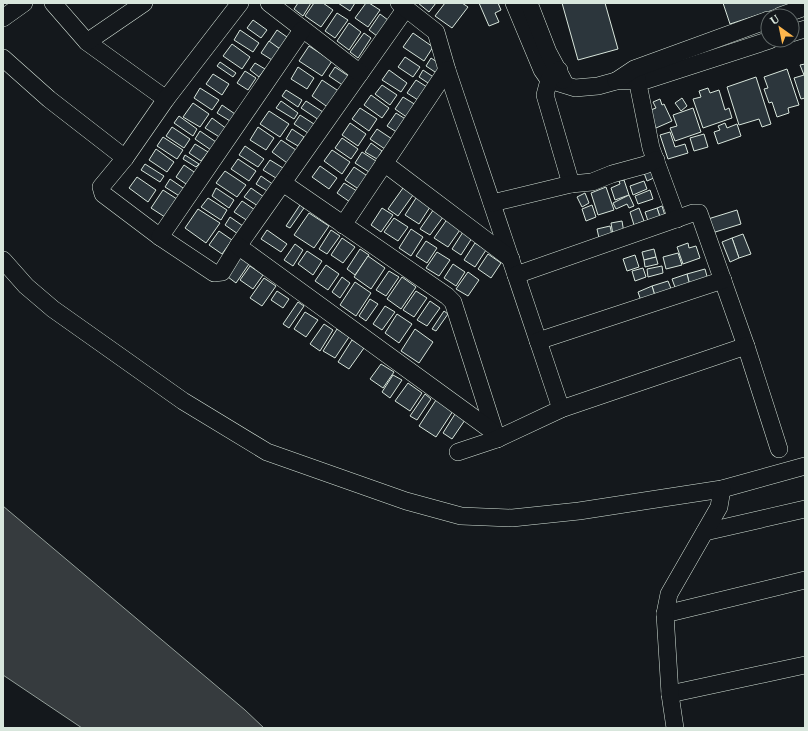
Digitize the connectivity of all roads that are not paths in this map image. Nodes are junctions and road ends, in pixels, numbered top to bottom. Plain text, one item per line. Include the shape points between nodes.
1 (24, 3) edge
2 (53, 3) edge
3 (144, 3) edge
4 (240, 3) edge
5 (269, 3) edge
6 (514, 3) edge
7 (530, 3) edge
8 (403, 5) edge
9 (3, 18) edge
10 (760, 23) edge
11 (302, 30) junction
12 (87, 42) junction
13 (760, 43) edge
14 (3, 58) edge
15 (448, 70) junction
16 (360, 73) junction
17 (636, 74) junction
18 (557, 78) junction
19 (166, 99) junction
20 (125, 158) junction
21 (656, 160) junction
22 (384, 163) junction
23 (283, 183) junction
24 (571, 184) junction
25 (492, 203) junction
26 (677, 219) junction
27 (342, 225) junction
28 (160, 237) junction
29 (238, 246) junction
30 (511, 259) junction
31 (3, 260) edge
32 (516, 275) junction
33 (723, 280) junction
34 (538, 341) junction
35 (746, 346) junction
36 (561, 408) junction
37 (496, 436) junction
38 (779, 449) dead end
39 (458, 452) dead end
40 (805, 466) edge
41 (722, 489) junction
42 (805, 510) edge
43 (705, 532) junction
44 (805, 580) edge
45 (665, 614) junction
46 (805, 665) edge
47 (670, 694) junction
48 (675, 728) edge

1 - 9 street
2 - 12 street
3 - 12 street
4 - 19 street
5 - 11 street
6 - 18 street via 542,70
7 - 18 street
8 - 15 street via 436,32
8 - 16 street
10 - 17 street
11 - 16 street
11 - 28 street
12 - 19 street
13 - 17 street via 648,80
14 - 20 street via 49,99
15 - 22 street
15 - 25 street
16 - 23 street
17 - 18 street via 580,88 571,88
17 - 21 street via 651,148
18 - 24 street via 545,95
19 - 20 street
20 - 28 street via 101,187 101,191
21 - 24 street via 592,182
21 - 26 street
22 - 27 street
22 - 30 street
23 - 27 street
23 - 29 street
24 - 25 street
25 - 30 street
26 - 32 street
26 - 33 street via 696,212 700,215
27 - 37 street via 453,302
28 - 29 street via 214,274 222,272
29 - 37 street
30 - 32 street
31 - 41 street via 26,286 53,309 183,401 267,452 406,501 461,516 512,518 579,511
32 - 34 street
33 - 34 street
33 - 35 street
34 - 36 street
35 - 36 street
35 - 38 street
36 - 37 street
37 - 39 street
40 - 41 street
41 - 43 street via 719,507
42 - 43 street
43 - 45 street via 669,594
44 - 45 street
45 - 47 street
46 - 47 street
47 - 48 street

